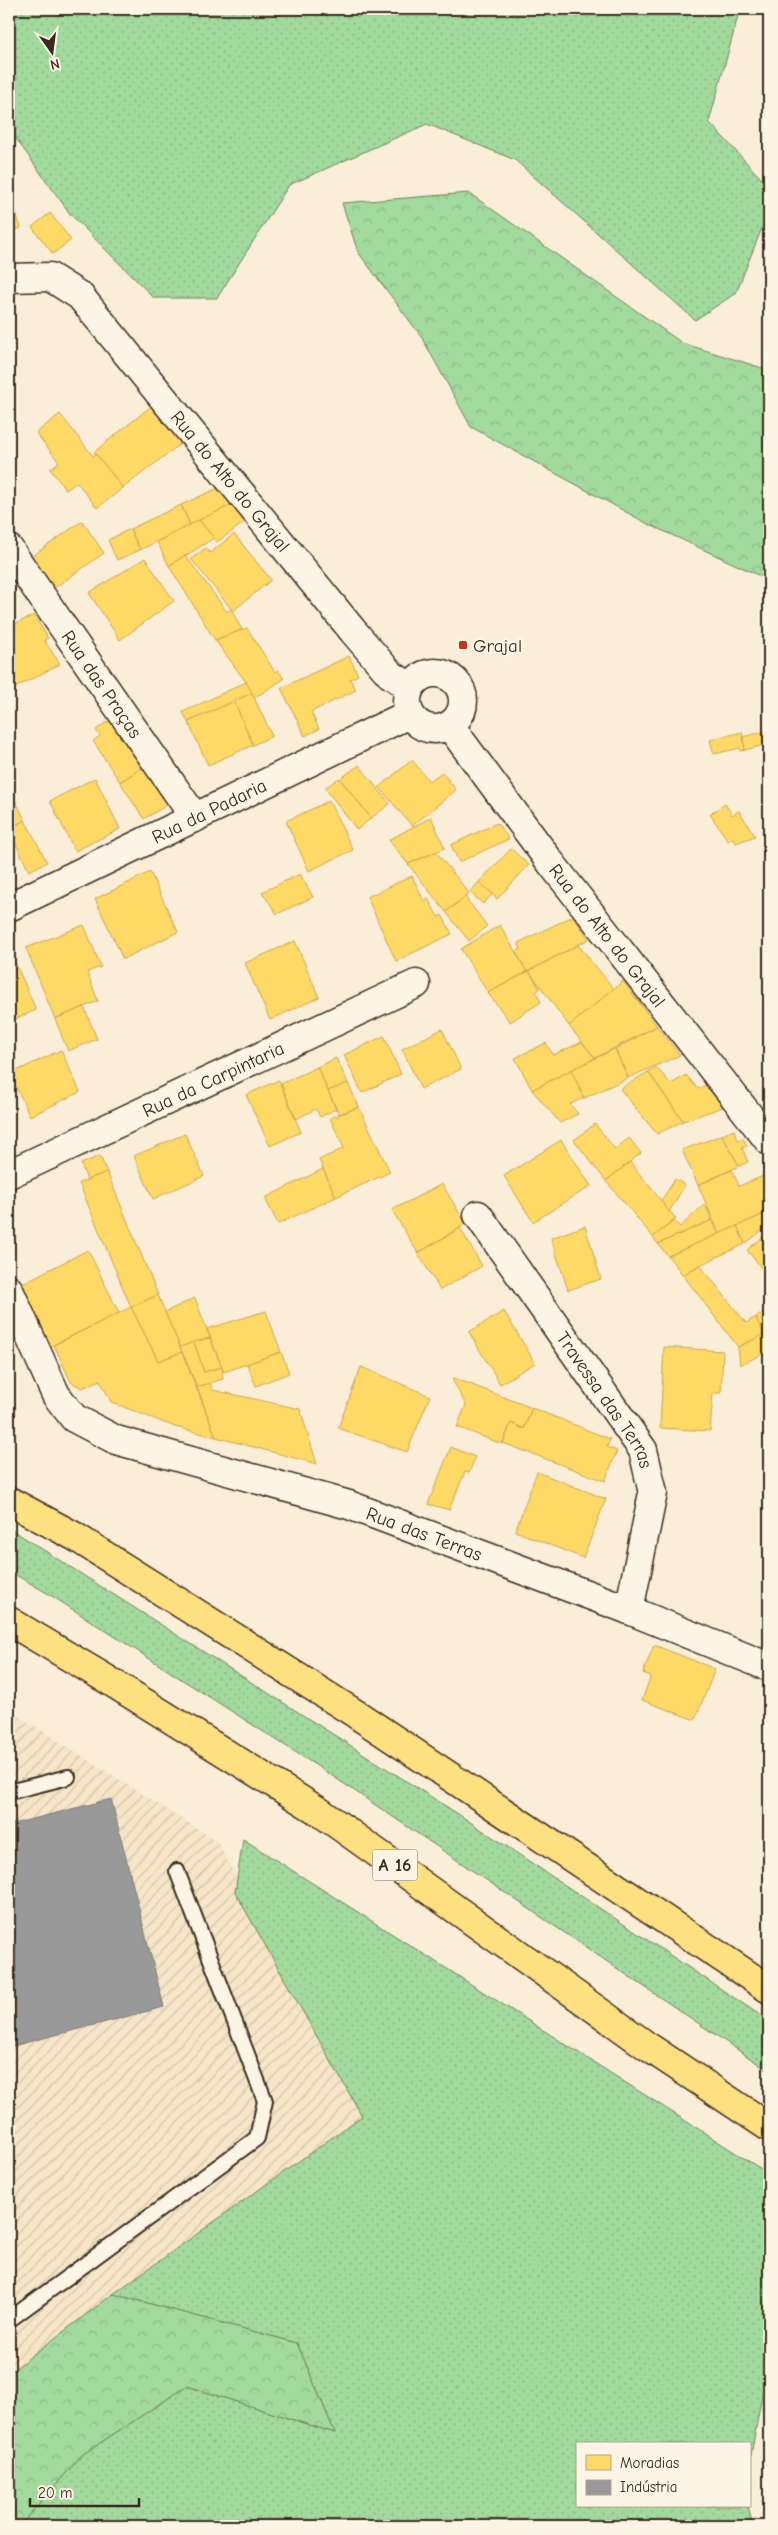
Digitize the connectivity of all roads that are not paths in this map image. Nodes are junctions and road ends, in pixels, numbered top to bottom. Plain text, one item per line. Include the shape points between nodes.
1 (9, 278) edge
2 (9, 549) edge
3 (410, 701) junction
4 (450, 726) junction
5 (195, 818) junction
6 (9, 907) edge
7 (416, 984) dead end
8 (769, 1141) edge
9 (9, 1174) edge
10 (478, 1215) dead end
11 (9, 1290) edge
12 (9, 1501) edge
13 (629, 1610) junction
14 (9, 1621) edge
15 (769, 1668) edge
16 (68, 1777) dead end
17 (9, 1792) edge
18 (177, 1871) dead end
19 (769, 1990) edge
20 (769, 2127) edge
21 (9, 2320) edge

1 - 3 street, Rua do Alto do Grajal via 50,278 80,296
2 - 5 street, Rua das Praças
3 - 4 street via 420,726 435,730
3 - 4 street via 419,678 431,673 444,674 455,680 462,692 464,705 460,717
3 - 5 street, Rua da Padaria
4 - 8 street, Rua do Alto do Grajal via 551,863
5 - 6 street, Rua da Padaria
7 - 9 street, Rua da Carpintaria
10 - 13 street, Travessa das Terras via 643,1450 653,1493
11 - 13 street, Rua das Terras via 56,1395 74,1418 116,1440 349,1505
12 - 19 highway via 74,1536 356,1714
13 - 15 street, Rua das Terras
14 - 20 highway, A 16 via 320,1812 647,2046
16 - 17 lane
18 - 21 lane via 265,2101 258,2138

